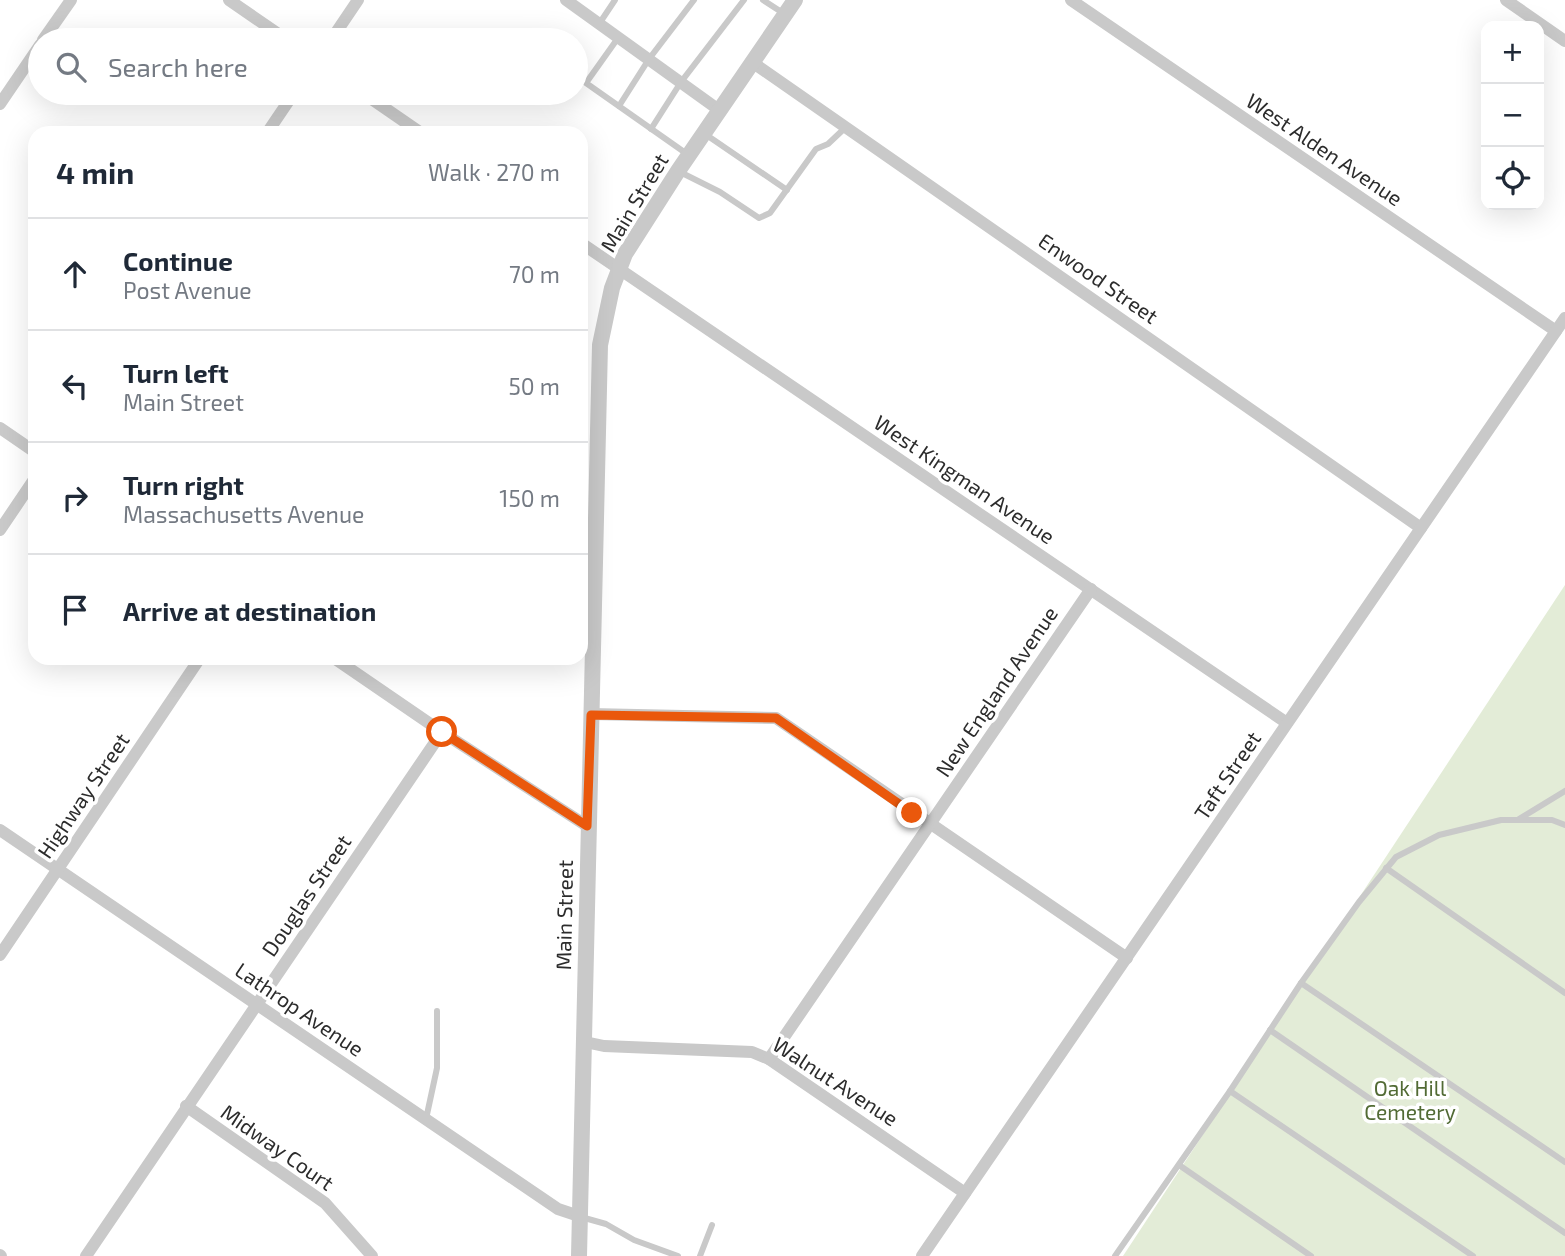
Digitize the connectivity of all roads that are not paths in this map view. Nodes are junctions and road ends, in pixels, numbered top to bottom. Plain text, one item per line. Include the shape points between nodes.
1 (71, 0) edge
2 (229, 0) edge
3 (358, 0) edge
4 (566, 0) edge
5 (615, 0) edge
6 (694, 0) edge
7 (744, 0) edge
8 (763, 0) edge
9 (795, 0) edge
10 (1071, 0) edge
11 (1506, 0) edge
12 (785, 14) junction
13 (599, 24) junction
14 (51, 28) edge
15 (270, 28) edge
16 (339, 28) edge
17 (618, 37) junction
18 (1565, 41) edge
19 (649, 59) junction
20 (752, 62) junction
21 (28, 63) edge
22 (588, 80) edge
23 (681, 82) junction
24 (588, 84) edge
25 (0, 104) edge
26 (287, 105) edge
27 (380, 105) edge
28 (619, 106) junction
29 (719, 110) junction
30 (272, 126) edge
31 (411, 126) edge
32 (846, 127) junction
33 (651, 129) junction
34 (704, 133) junction
35 (689, 155) junction
36 (678, 171) junction
37 (787, 190) junction
38 (588, 248) edge
39 (619, 269) junction
40 (1565, 318) edge
41 (1556, 331) junction
42 (0, 428) edge
43 (28, 447) edge
44 (28, 488) edge
45 (1422, 528) junction
46 (0, 530) edge
47 (1091, 589) junction
48 (195, 665) edge
49 (344, 665) edge
50 (591, 715) junction
51 (1287, 723) junction
52 (442, 732) junction
53 (1565, 791) edge
54 (1517, 820) junction
55 (930, 825) junction
56 (1565, 825) edge
57 (587, 826) junction
58 (0, 830) edge
59 (1386, 868) junction
60 (58, 869) junction
61 (0, 956) edge
62 (1127, 958) junction
63 (1301, 982) junction
64 (1565, 993) edge
65 (257, 1005) junction
66 (436, 1011) dead end
67 (1270, 1030) junction
68 (585, 1042) junction
69 (769, 1059) junction
70 (1230, 1091) junction
71 (186, 1106) junction
72 (426, 1119) junction
73 (1565, 1162) edge
74 (1178, 1165) junction
75 (965, 1193) junction
76 (579, 1216) junction
77 (712, 1225) dead end
78 (1565, 1233) edge
79 (86, 1256) edge
80 (372, 1256) edge
81 (579, 1256) edge
82 (678, 1256) edge
83 (700, 1256) edge
84 (922, 1256) edge
85 (1115, 1256) edge
86 (1311, 1256) edge
87 (1473, 1256) edge

1 - 14 street
2 - 15 street
3 - 16 street
4 - 13 street
5 - 13 lane
6 - 19 lane
7 - 23 lane
8 - 12 lane
9 - 12 street, Main Street
10 - 41 street, West Alden Avenue
11 - 18 street
12 - 20 street, Main Street
13 - 17 street
17 - 19 street
17 - 22 lane
19 - 23 street
19 - 28 lane
20 - 29 street, Main Street
20 - 32 street, Enwood Street
21 - 25 street
23 - 29 street
23 - 33 lane
24 - 28 lane
26 - 30 street
27 - 31 street
28 - 33 lane
29 - 34 street, Main Street
32 - 37 lane via 816,149
32 - 45 street, Enwood Street
33 - 35 lane
34 - 35 street, Main Street
34 - 37 lane
35 - 36 street, Main Street
36 - 37 lane via 759,218 770,213
36 - 39 street, Main Street
38 - 39 street, West Kingman Avenue
39 - 47 street, West Kingman Avenue
39 - 50 street, Main Street via 600,345
40 - 41 street, Taft Street
41 - 45 street, Taft Street
42 - 43 street
44 - 46 street
45 - 51 street, Taft Street
47 - 51 street, West Kingman Avenue
47 - 55 street, New England Avenue
48 - 60 street, Highway Street
49 - 52 street
50 - 55 street via 776,718
50 - 57 street, Main Street
51 - 62 street, Taft Street
52 - 57 street
52 - 65 street, Douglas Street
53 - 54 lane
54 - 56 lane via 1552,820
54 - 59 lane via 1439,835 1395,857
55 - 62 street
55 - 69 street, New England Avenue
57 - 68 street, Main Street
58 - 60 street, Lathrop Avenue
59 - 63 lane
59 - 64 lane
60 - 61 street, Highway Street
60 - 65 street, Lathrop Avenue
62 - 75 street, Taft Street
63 - 67 lane
63 - 73 lane
65 - 71 street, Douglas Street
65 - 72 street, Lathrop Avenue
66 - 72 lane via 437,1068
67 - 70 lane
67 - 78 lane
68 - 69 street, Walnut Avenue via 752,1052
68 - 76 street, Main Street
69 - 75 street, Walnut Avenue
70 - 74 lane
70 - 87 lane
71 - 79 street, Douglas Street
71 - 80 street, Midway Court via 325,1203
72 - 76 street, Lathrop Avenue via 558,1209
74 - 85 lane
74 - 86 lane
75 - 84 street, Taft Street
76 - 81 street, Main Street
76 - 82 lane
77 - 83 lane

